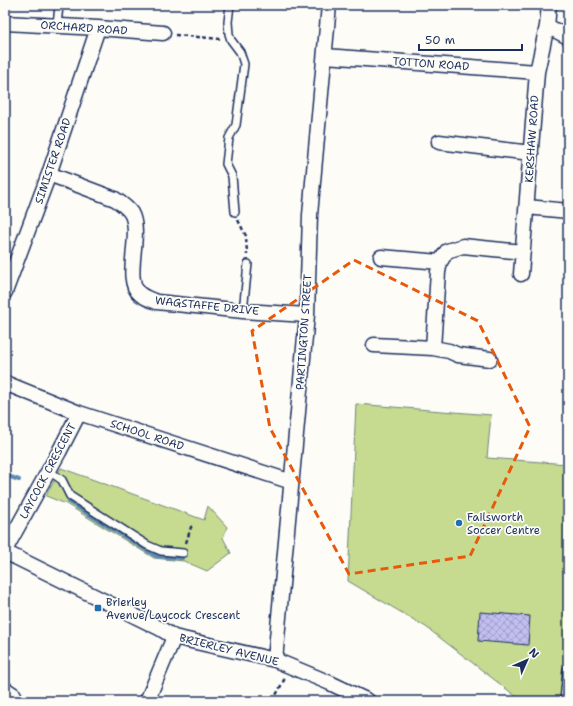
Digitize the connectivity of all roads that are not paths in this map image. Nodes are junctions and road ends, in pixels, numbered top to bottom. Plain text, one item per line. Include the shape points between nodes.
1 (59, 5) edge
2 (230, 5) edge
3 (329, 5) edge
4 (549, 5) edge
5 (5, 23) edge
6 (57, 26) junction
7 (547, 26) junction
8 (98, 28) junction
9 (163, 33) road end
10 (568, 37) edge
11 (325, 56) junction
12 (537, 72) junction
13 (439, 142) dead end
14 (531, 153) junction
15 (49, 174) junction
16 (527, 207) junction
17 (568, 211) edge
18 (235, 212) road end
19 (523, 252) junction
20 (381, 257) dead end
21 (440, 262) junction
22 (248, 264) road end
23 (521, 274) dead end
24 (5, 292) edge
25 (243, 311) junction
26 (307, 315) junction
27 (374, 345) dead end
28 (433, 348) junction
29 (490, 359) dead end
30 (5, 383) edge
31 (79, 413) junction
32 (49, 471) junction
33 (292, 482) junction
34 (5, 551) edge
35 (183, 553) road end
36 (174, 637) junction
37 (275, 660) junction
38 (567, 670) dead end
39 (147, 701) edge
40 (368, 701) edge
41 (564, 701) edge

1 - 6 lane
2 - 18 lane via 229,34 244,64 236,125 229,138 226,164 232,176
3 - 11 street, PARTINGTON STREET
4 - 7 street, KERSHAW ROAD
5 - 6 street, ORCHARD ROAD
6 - 8 street, ORCHARD ROAD
7 - 10 street
7 - 12 street, KERSHAW ROAD
8 - 9 street, ORCHARD ROAD
8 - 15 street, SIMISTER ROAD
11 - 12 street, TOTTON ROAD
11 - 26 street, PARTINGTON STREET via 310,215
12 - 14 street, KERSHAW ROAD
13 - 14 street
14 - 16 street, KERSHAW ROAD
15 - 24 street, SIMISTER ROAD
15 - 25 street, WAGSTAFFE DRIVE via 115,199 130,212 134,220 135,233 132,277 139,294 157,302
16 - 17 street
16 - 19 street, KERSHAW ROAD
19 - 21 street via 464,246 447,251
19 - 23 street, KERSHAW ROAD
20 - 21 street
21 - 28 street
22 - 25 lane
25 - 26 street, WAGSTAFFE DRIVE
26 - 33 street, PARTINGTON STREET
27 - 28 street
28 - 29 street via 458,355
30 - 31 street, SCHOOL ROAD
31 - 32 street, LAYCOCK CRESCENT
31 - 33 street, SCHOOL ROAD
32 - 34 street, LAYCOCK CRESCENT
32 - 35 lane via 62,480 70,496 147,545 161,551
33 - 37 street, PARTINGTON STREET
34 - 36 street, BRIERLEY AVENUE via 161,628
36 - 37 street, BRIERLEY AVENUE
36 - 39 street
37 - 40 street, BRIERLEY AVENUE
38 - 41 lane

